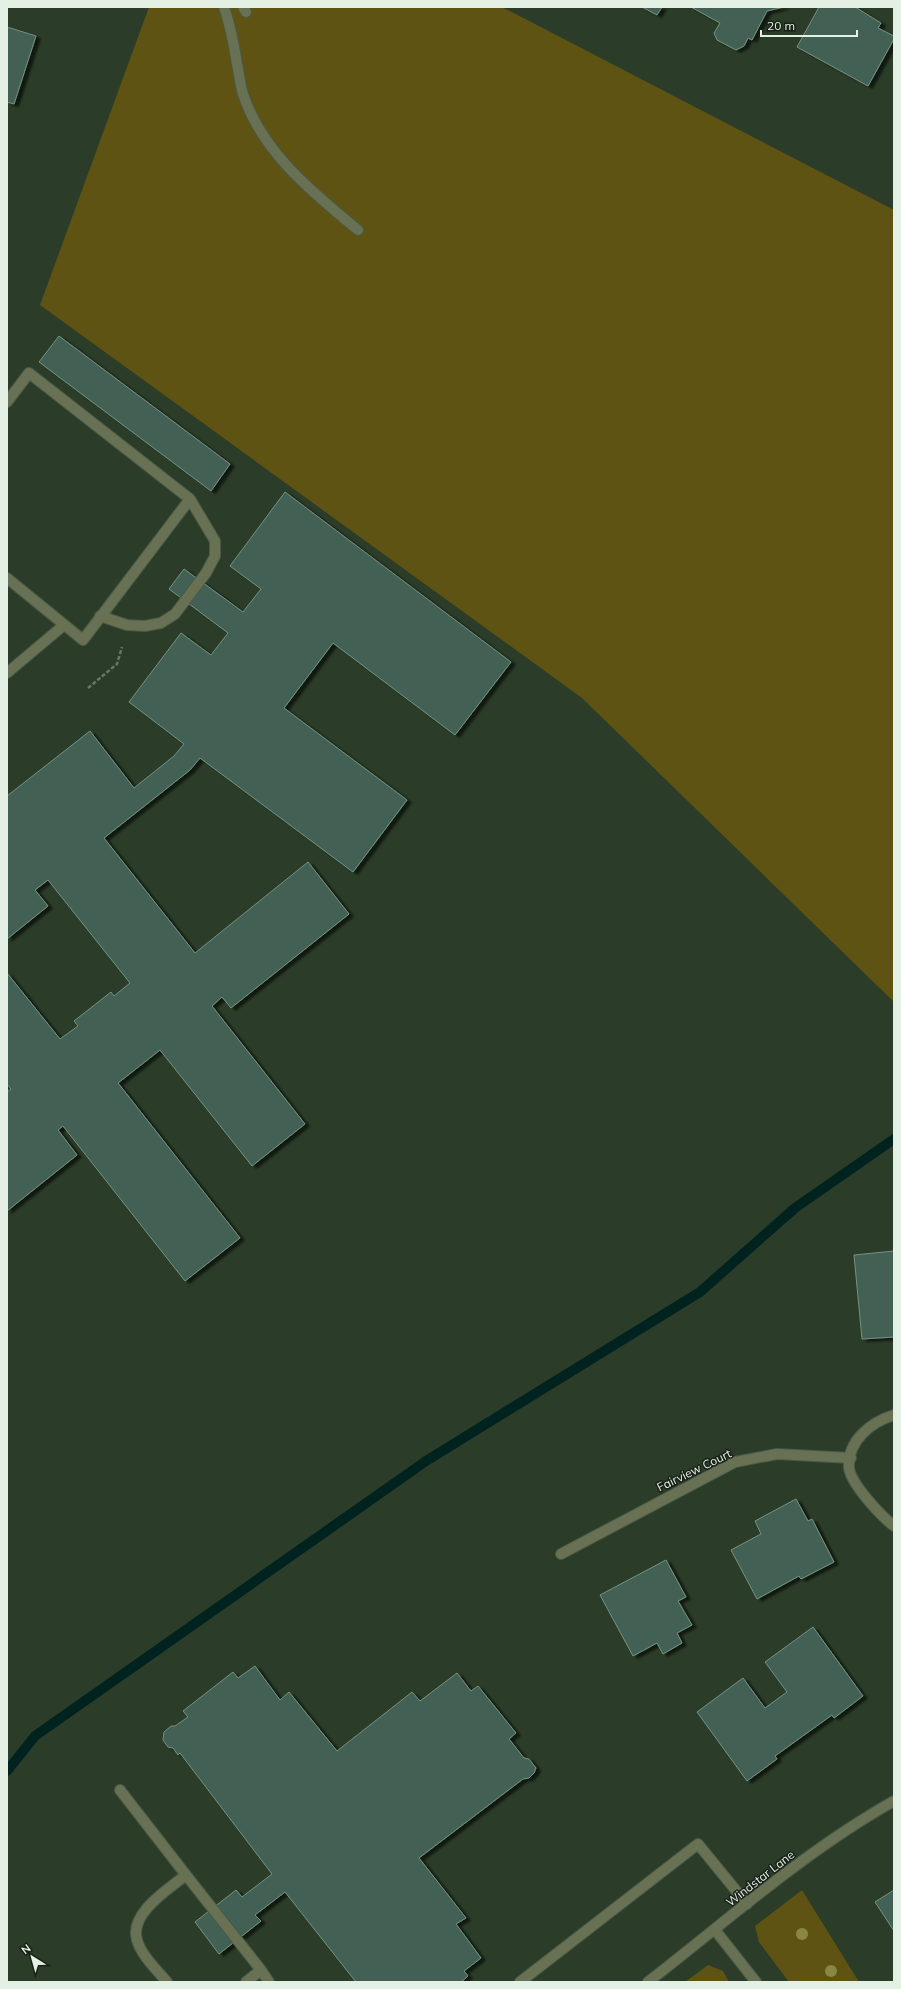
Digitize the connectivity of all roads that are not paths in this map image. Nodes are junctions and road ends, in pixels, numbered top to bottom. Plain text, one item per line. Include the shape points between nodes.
1 (224, 7) edge
2 (358, 230) dead end
3 (7, 402) edge
4 (190, 499) junction
5 (7, 578) edge
6 (100, 616) junction
7 (64, 625) junction
8 (7, 673) edge
9 (894, 1415) edge
10 (851, 1458) junction
11 (894, 1526) edge
12 (561, 1554) dead end
13 (120, 1790) dead end
14 (894, 1801) edge
15 (186, 1875) junction
16 (747, 1904) junction
17 (715, 1930) junction
18 (260, 1970) junction
19 (167, 1982) edge
20 (246, 1982) edge
21 (270, 1982) edge
22 (520, 1982) edge
23 (648, 1982) edge
24 (756, 1982) edge

1 - 2 street via 243,93 259,130 280,158 303,182
3 - 4 street via 29,373
4 - 6 street
4 - 6 street via 215,541 216,556 175,614 161,623 145,626 127,625
5 - 7 street
6 - 7 street via 83,640
7 - 8 street
9 - 10 street via 880,1419 863,1432 852,1449
10 - 11 street via 849,1469 860,1490
10 - 12 street, Fairview Court via 777,1454 735,1462
13 - 15 street
14 - 16 street, Windstar Lane via 839,1835
15 - 18 street
15 - 19 street via 144,1910 137,1925 136,1939 141,1950
16 - 17 street, Windstar Lane
16 - 22 street via 698,1844
17 - 23 street, Windstar Lane
17 - 24 street
18 - 20 street
18 - 21 street

